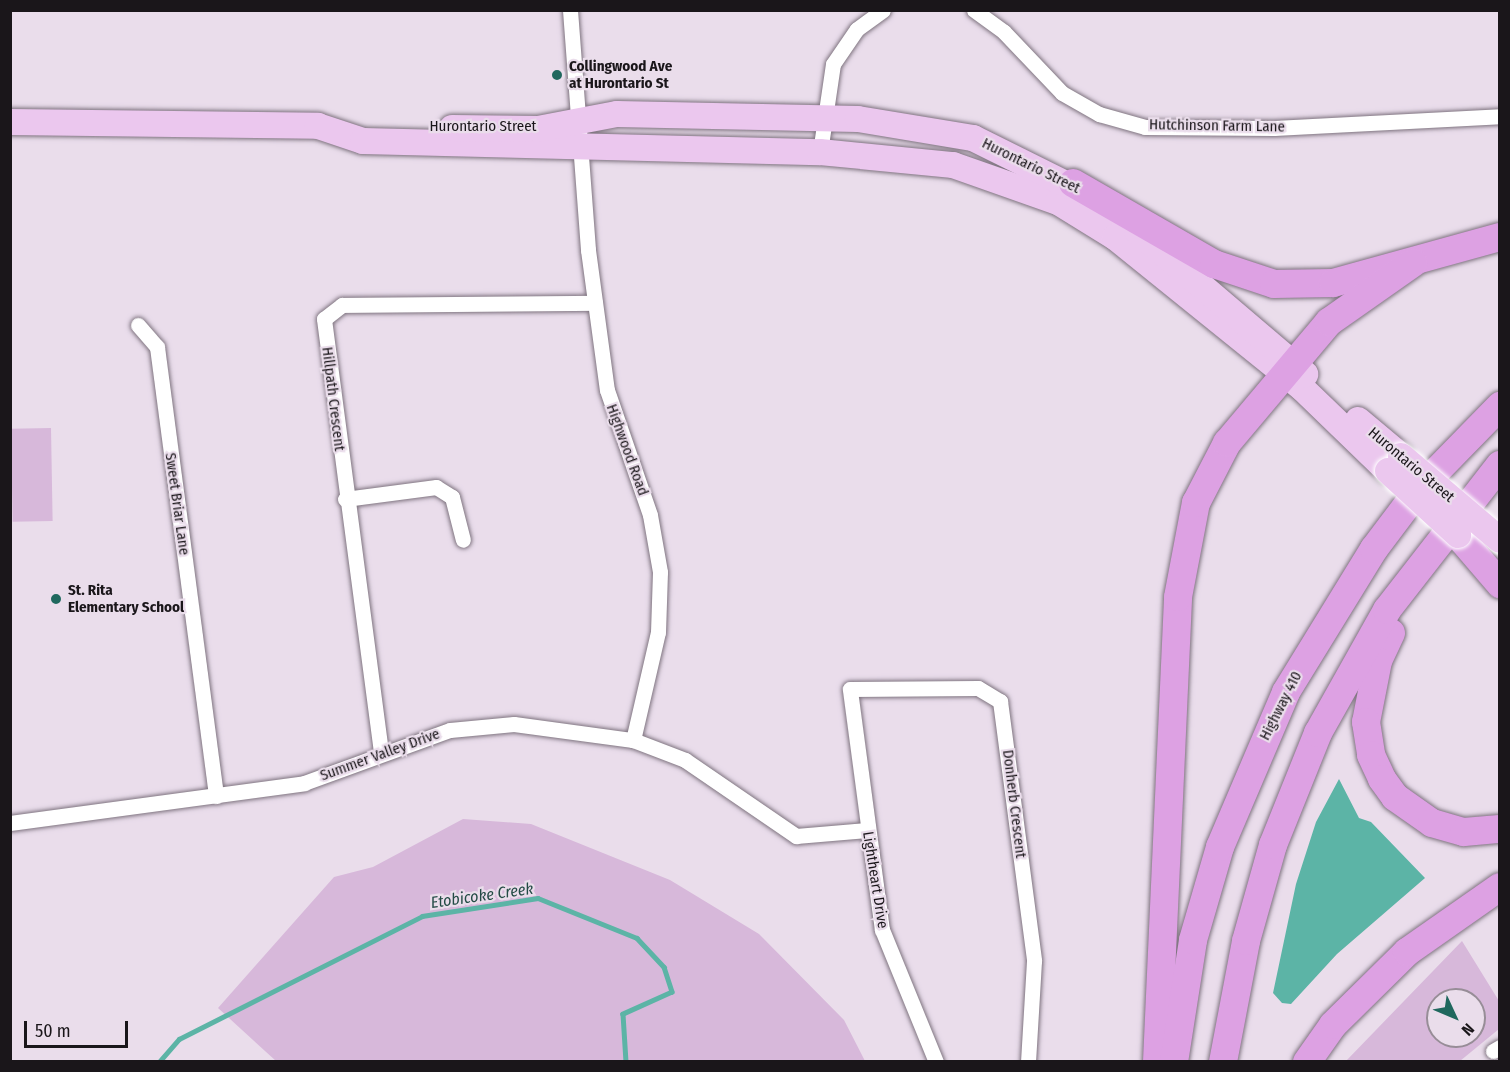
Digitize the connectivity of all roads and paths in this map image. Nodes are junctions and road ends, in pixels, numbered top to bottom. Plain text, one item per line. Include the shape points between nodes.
1 (570, 10) edge
2 (883, 10) edge
3 (974, 10) edge
4 (1500, 116) edge
5 (823, 120) junction
6 (579, 121) junction
7 (10, 122) edge
8 (332, 132) junction
9 (581, 148) junction
10 (820, 152) junction
11 (1072, 183) junction
12 (1500, 237) edge
13 (1413, 263) junction
14 (595, 303) junction
15 (138, 325) dead end
16 (1288, 368) junction
17 (1500, 406) edge
18 (1395, 464) junction
19 (1500, 465) edge
20 (1476, 490) junction
21 (345, 500) junction
22 (1458, 535) joint
23 (463, 540) dead end
24 (1495, 564) edge
25 (850, 689) joint
26 (633, 740) junction
27 (381, 752) junction
28 (216, 796) junction
29 (10, 823) edge
30 (1500, 829) edge
31 (867, 830) junction
32 (1500, 887) edge
33 (936, 1062) edge
34 (1029, 1062) edge
35 (1157, 1062) edge
36 (1174, 1062) edge
37 (1223, 1062) edge
38 (1307, 1062) edge

1 - 6 street, Highwood Road
2 - 5 street via 857,29 839,51 825,91
3 - 4 street, Hutchinson Farm Lane via 1004,32 1062,93 1099,114 1145,127 1274,128
5 - 6 main road, Hurontario Street via 618,114
5 - 10 street
5 - 11 main road, Hurontario Street via 909,125 973,138
6 - 8 main road, Hurontario Street via 538,129 363,126
6 - 9 street, Highwood Road
7 - 8 main road, Hurontario Street via 318,126
8 - 9 main road, Hurontario Street via 363,141
9 - 10 main road, Hurontario Street
9 - 14 street, Highwood Road
10 - 16 main road, Hurontario Street via 953,165 1058,202 1144,259
11 - 13 highway via 1211,263 1250,279 1298,286 1332,283
11 - 16 main road, Hurontario Street via 1170,256
12 - 13 highway
13 - 16 highway via 1340,310
14 - 21 street, Hillpath Crescent via 342,305 331,311 324,327
14 - 26 street, Highwood Road via 613,418 650,515 660,572 658,632
15 - 28 street, Sweet Briar Lane via 157,348
16 - 18 main road, Hurontario Street
16 - 35 highway via 1221,453 1187,532 1177,609
17 - 36 highway, Highway 410 via 1420,488 1374,549 1286,692 1220,847 1193,940
18 - 22 main road, Hurontario Street, bridge
18 - 24 main road, Hurontario Street, bridge
19 - 20 highway
20 - 30 highway via 1392,630 1378,662 1366,722 1371,755 1382,780 1414,814 1464,832
20 - 37 highway via 1387,610 1318,733 1273,845 1246,941
21 - 23 street via 436,487 456,504
21 - 27 street, Hillpath Crescent
22 - 24 highway
25 - 31 street, Lightheart Drive
25 - 34 street, Donherb Crescent via 978,688 1000,701 1034,961
26 - 27 street, Summer Valley Drive via 550,727 483,726 450,729
26 - 31 street, Summer Valley Drive via 707,771 796,836
27 - 28 street, Summer Valley Drive via 304,783
28 - 29 street, Summer Valley Drive
31 - 33 street, Lightheart Drive via 885,940
32 - 38 highway via 1407,952 1333,1025

